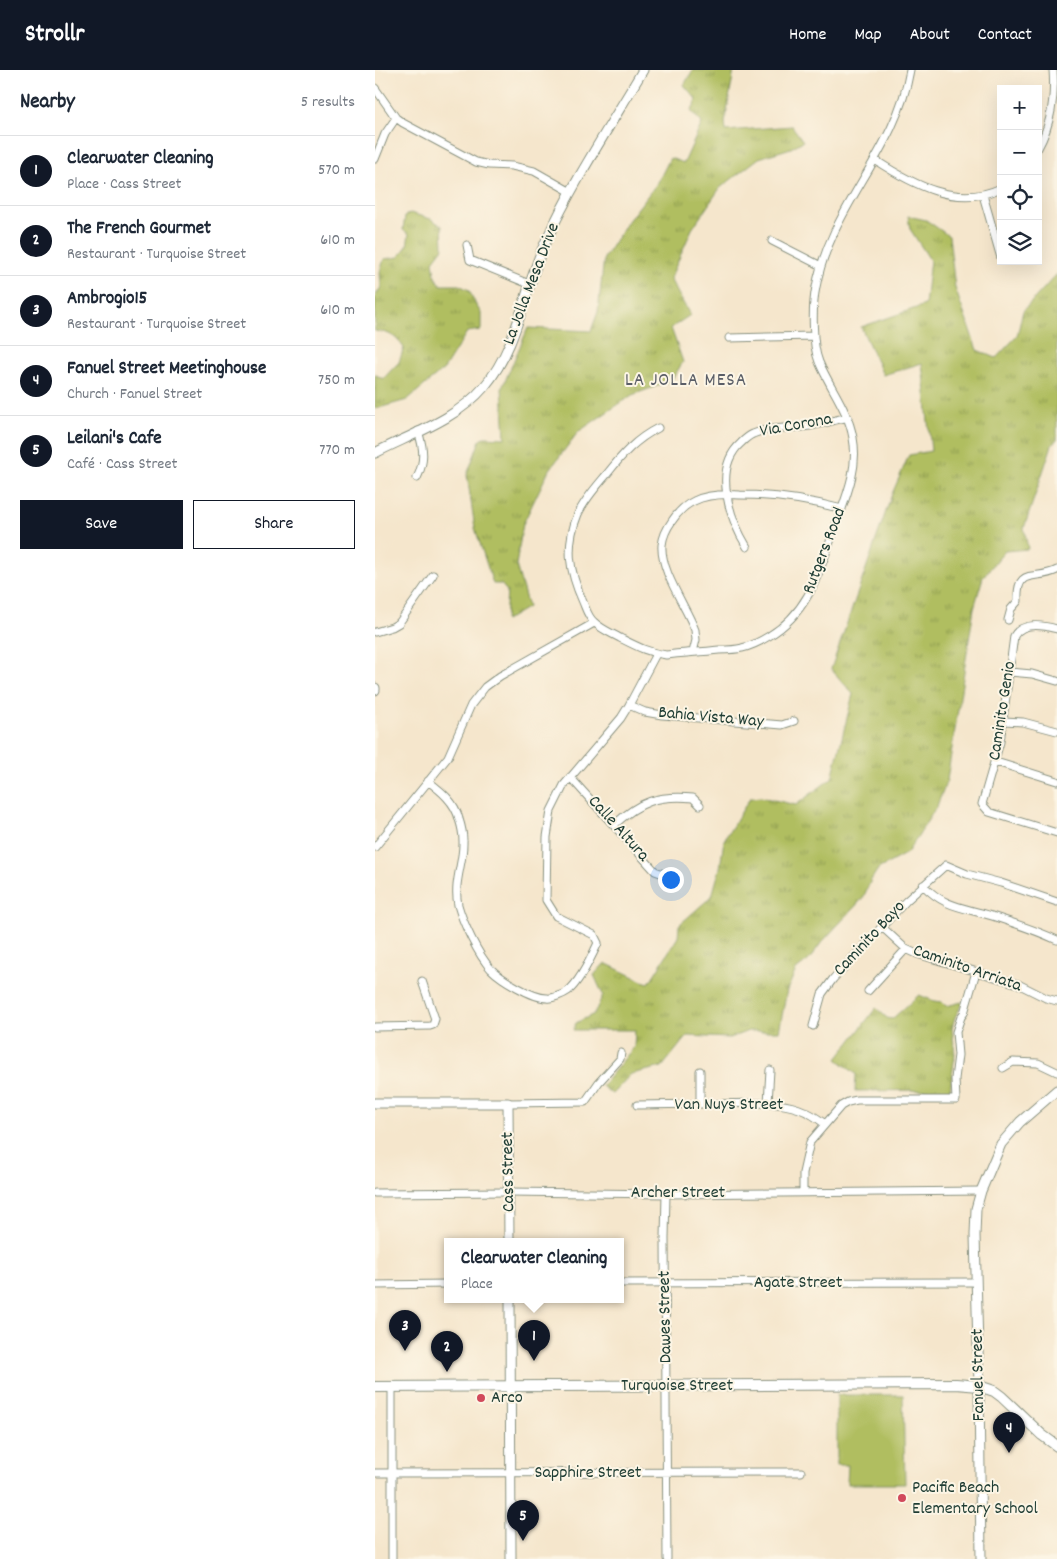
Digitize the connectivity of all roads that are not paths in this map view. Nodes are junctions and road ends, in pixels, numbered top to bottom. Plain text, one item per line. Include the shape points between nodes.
1 (643, 70) edge
2 (910, 70) edge
3 (1053, 70) edge
4 (375, 88) edge
5 (396, 118) junction
6 (1042, 138) edge
7 (375, 159) edge
8 (875, 160) junction
9 (997, 190) edge
10 (571, 192) junction
11 (983, 195) junction
12 (772, 240) dead end
13 (997, 244) edge
14 (467, 245) dead end
15 (821, 266) junction
16 (529, 284) junction
17 (815, 336) junction
18 (729, 338) dead end
19 (848, 417) junction
20 (658, 428) dead end
21 (418, 432) junction
22 (375, 453) edge
23 (417, 478) dead end
24 (728, 494) junction
25 (842, 509) junction
26 (747, 547) dead end
27 (1057, 570) edge
28 (433, 575) dead end
29 (1008, 620) dead end
30 (594, 622) junction
31 (1057, 629) edge
32 (375, 632) edge
33 (693, 652) junction
34 (655, 654) junction
35 (1010, 672) junction
36 (1057, 681) edge
37 (629, 705) junction
38 (794, 721) dead end
39 (1003, 721) junction
40 (1057, 731) edge
41 (995, 762) junction
42 (570, 777) junction
43 (428, 781) junction
44 (1057, 782) edge
45 (700, 805) dead end
46 (614, 825) junction
47 (1057, 833) edge
48 (375, 847) edge
49 (669, 876) dead end
50 (923, 885) junction
51 (1057, 902) edge
52 (882, 927) junction
53 (1057, 940) edge
54 (906, 949) junction
55 (976, 972) junction
56 (422, 981) dead end
57 (868, 991) dead end
58 (1057, 1001) edge
59 (813, 1026) dead end
60 (375, 1027) edge
61 (621, 1053) dead end
62 (1003, 1068) dead end
63 (770, 1070) dead end
64 (699, 1071) dead end
65 (1057, 1072) edge
66 (1057, 1090) edge
67 (375, 1103) edge
68 (509, 1103) junction
69 (768, 1103) junction
70 (700, 1104) junction
71 (637, 1105) dead end
72 (825, 1124) junction
73 (981, 1191) junction
74 (510, 1192) junction
75 (375, 1193) edge
76 (803, 1193) junction
77 (666, 1194) junction
78 (509, 1238) edge
79 (976, 1282) junction
80 (624, 1283) edge
81 (665, 1283) junction
82 (444, 1284) edge
83 (375, 1285) edge
84 (510, 1303) edge
85 (392, 1386) junction
86 (666, 1386) junction
87 (979, 1386) junction
88 (375, 1387) edge
89 (510, 1387) junction
90 (1057, 1446) edge
91 (511, 1472) junction
92 (801, 1472) dead end
93 (375, 1473) edge
94 (392, 1473) junction
95 (667, 1474) junction
96 (392, 1559) edge
97 (511, 1559) edge
98 (667, 1559) edge
99 (981, 1559) edge

1 - 10 street, La Jolla Mesa Drive
2 - 8 street, Rutgers Road via 895,122
3 - 6 street via 1051,115
4 - 5 street
5 - 7 street
5 - 10 street via 476,162 534,171
8 - 11 street via 901,177 933,191 960,197
8 - 15 street, Rutgers Road via 836,226
9 - 11 street
10 - 16 street, La Jolla Mesa Drive via 545,241
11 - 13 street
12 - 15 street
14 - 16 street via 470,260
15 - 17 street, Rutgers Road via 813,307
16 - 21 street, La Jolla Mesa Drive via 499,366 485,386 456,411
17 - 18 street
17 - 19 street, Rutgers Road via 818,360
19 - 24 street, Via Corona via 809,426 767,429 750,435 728,461
19 - 25 street, Rutgers Road via 855,457
20 - 30 street via 628,448 587,499 571,533 569,556 576,587
21 - 22 street, La Jolla Mesa Drive
21 - 23 street via 423,446 423,466
24 - 25 street via 769,495
24 - 26 street, Via Corona via 739,534
24 - 33 street via 695,500 679,511 666,529 662,546 664,563 695,630
25 - 33 street, Rutgers Road via 813,588 802,607 780,629 742,648
27 - 29 street via 1020,581 1018,601
28 - 32 street via 399,623
30 - 34 street
30 - 43 street via 485,687 471,705 448,757
31 - 35 street, Caminito Genio via 1021,628 1014,636
33 - 34 street, Rutgers Road
34 - 37 street
35 - 36 street
35 - 39 street, Caminito Genio
37 - 38 street, Bahia Vista Way via 662,715 782,725
37 - 42 street
39 - 40 street via 1023,722
39 - 41 street, Caminito Genio
41 - 44 street
41 - 47 street, Caminito Genio via 983,804 989,812
42 - 43 street via 551,811 547,837 546,900 556,916 594,935 598,943 588,966 568,991 548,999 506,980 475,948 458,904 457,882 463,842 459,817 441,790
42 - 46 street, Calle Altura
43 - 48 street
45 - 46 street via 687,797 647,801
46 - 49 street, Calle Altura via 655,871
50 - 51 street, Caminito Bayo via 946,865
50 - 52 street, Caminito Bayo
50 - 53 street via 934,897 954,906
52 - 54 street, Caminito Arriata
52 - 59 street, Caminito Bayo via 851,957 822,994
54 - 55 street, Caminito Arriata
54 - 57 street
55 - 58 street, Caminito Arriata via 1018,984
55 - 72 street via 964,1013 956,1026 956,1100 857,1100 841,1106
56 - 60 street via 435,1019 433,1025
61 - 68 street via 620,1059 585,1102
62 - 65 street via 1013,1062 1038,1063
63 - 69 street
64 - 70 street
66 - 73 street, Fanuel Street via 1001,1144
67 - 68 street
68 - 74 street, Cass Street
69 - 70 street, Van Nuys Street
69 - 72 street, Van Nuys Street via 790,1105
70 - 71 street, Van Nuys Street
72 - 76 street via 810,1142 803,1172
73 - 76 street, Archer Street
73 - 79 street, Fanuel Street via 975,1235
74 - 75 street, Archer Street
74 - 77 street, Archer Street
74 - 78 street, Cass Street
76 - 77 street, Archer Street
77 - 81 street, Dawes Street
79 - 81 street, Agate Street
79 - 87 street, Fanuel Street
80 - 81 street, Agate Street
81 - 86 street, Dawes Street
82 - 83 street
84 - 89 street
85 - 88 main road, Turquoise Street
85 - 89 main road, Turquoise Street
85 - 94 street
86 - 87 main road, Turquoise Street
86 - 89 main road, Turquoise Street
86 - 95 street, Dawes Street
87 - 90 main road via 1002,1397
87 - 99 street, Fanuel Street
89 - 91 street
91 - 94 street, Sapphire Street
91 - 95 street, Sapphire Street
91 - 97 street
92 - 95 street, Sapphire Street
93 - 94 street, Sapphire Street
94 - 96 street
95 - 98 street, Dawes Street

